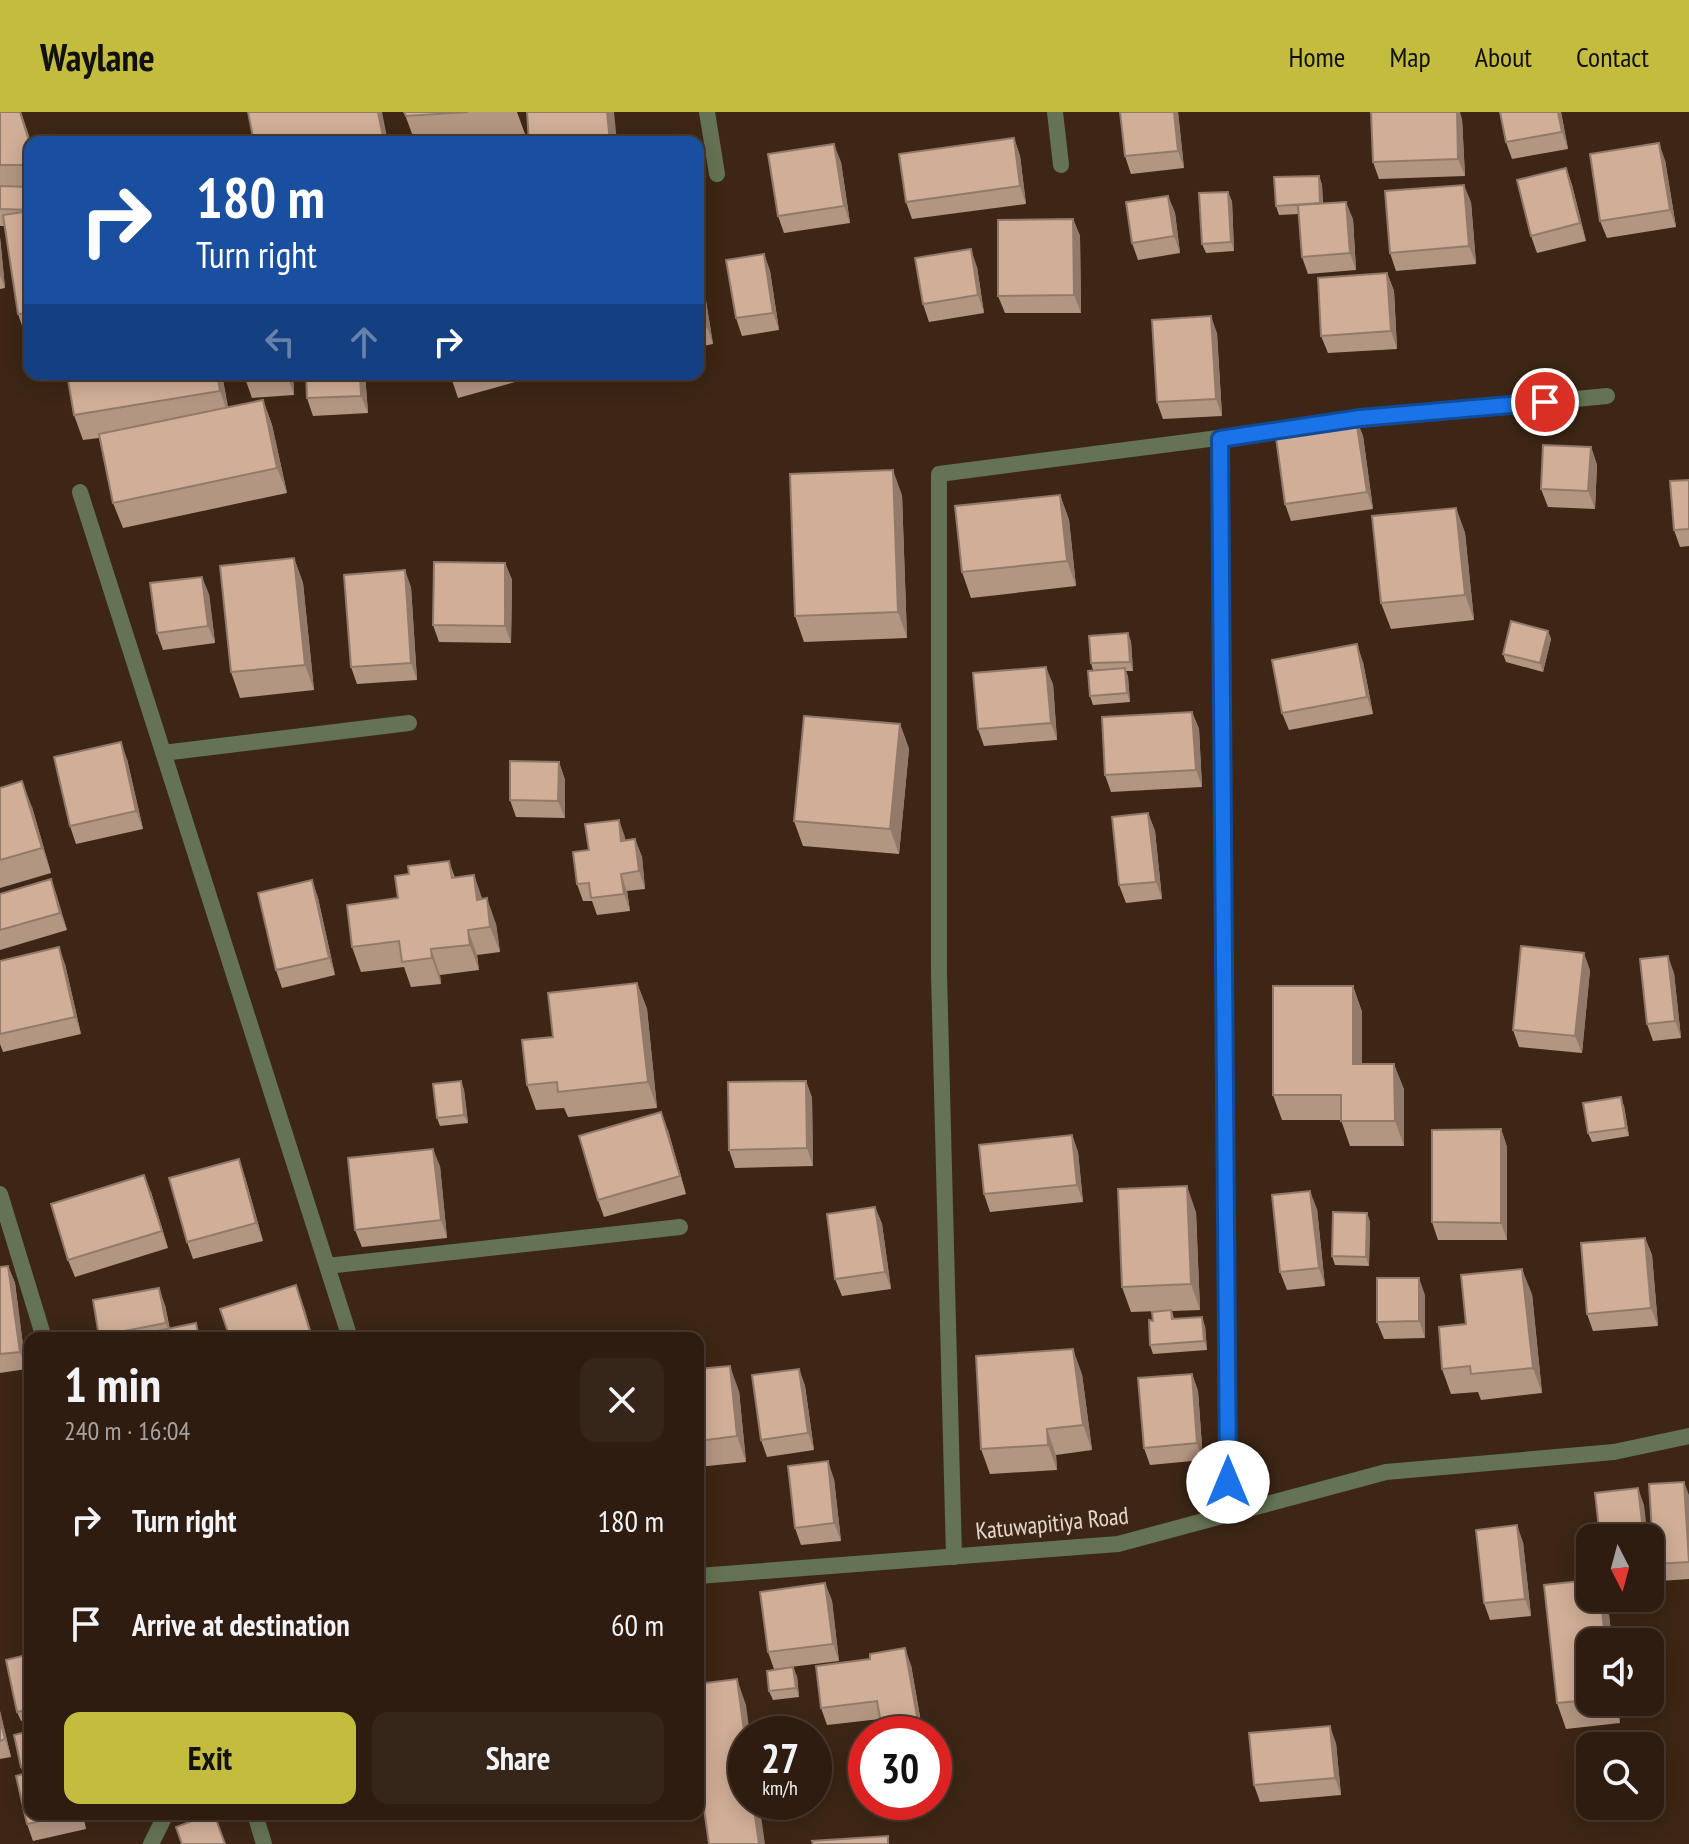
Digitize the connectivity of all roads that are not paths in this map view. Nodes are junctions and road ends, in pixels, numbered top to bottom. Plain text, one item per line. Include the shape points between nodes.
1 (707, 112) edge
2 (1055, 112) edge
3 (1061, 165) dead end
4 (717, 174) dead end
5 (1607, 396) dead end
6 (1220, 439) junction
7 (80, 492) dead end
8 (409, 723) dead end
9 (163, 753) junction
10 (0, 1194) edge
11 (680, 1227) dead end
12 (327, 1266) junction
13 (42, 1332) edge
14 (348, 1332) edge
15 (1689, 1436) edge
16 (1228, 1514) junction
17 (954, 1557) junction
18 (704, 1576) edge
19 (163, 1820) edge
20 (257, 1820) edge
21 (151, 1844) edge
22 (264, 1844) edge

1 - 4 street
2 - 3 street
5 - 6 street via 1360,418
6 - 16 street
6 - 17 street via 939,474 939,974
7 - 9 street
8 - 9 street
9 - 12 street
10 - 13 street
11 - 12 street
12 - 14 street
15 - 16 street, Katuwapitiya Road via 1614,1452 1386,1472
16 - 17 street, Katuwapitiya Road via 1118,1544
17 - 18 street, Katuwapitiya Road
19 - 21 street
20 - 22 street

